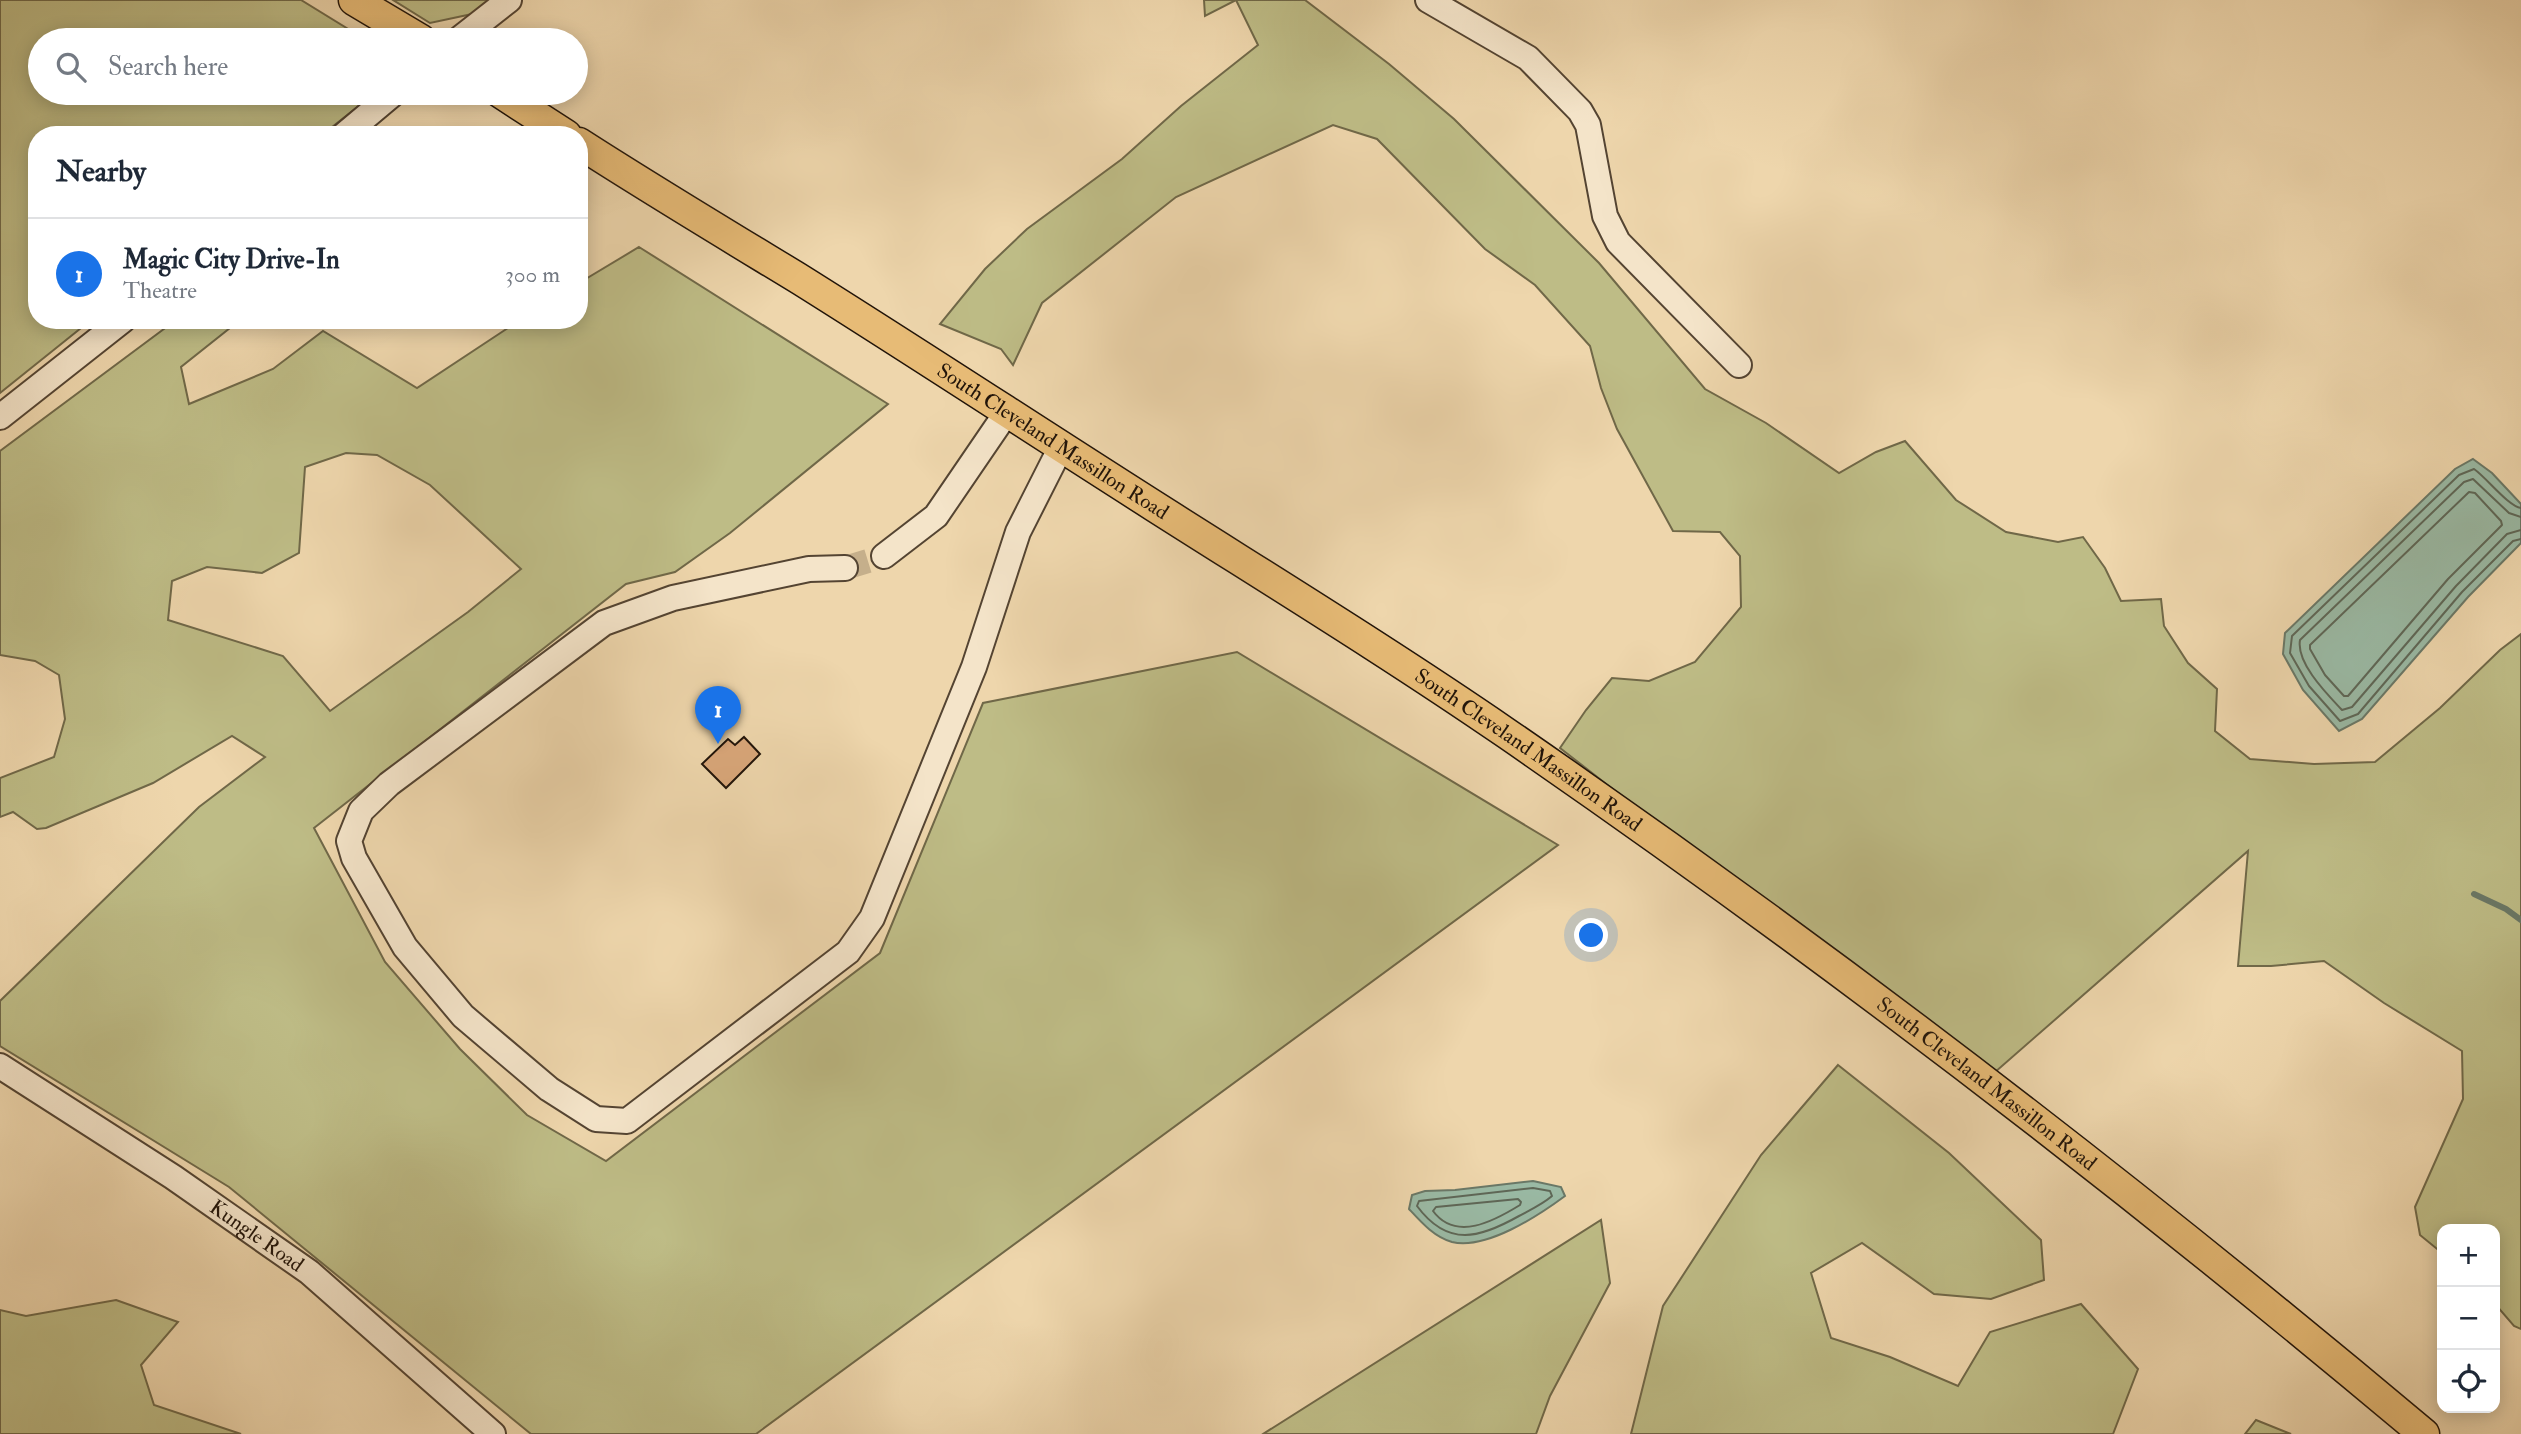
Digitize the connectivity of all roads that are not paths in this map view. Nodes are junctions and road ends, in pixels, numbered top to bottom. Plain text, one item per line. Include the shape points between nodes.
1 (354, 0) edge
2 (509, 0) edge
3 (1428, 0) edge
4 (401, 28) edge
5 (473, 28) edge
6 (380, 105) edge
7 (520, 105) edge
8 (355, 126) edge
9 (552, 126) edge
10 (588, 149) edge
11 (112, 329) edge
12 (1739, 365) dead end
13 (1007, 412) junction
14 (0, 417) edge
15 (1061, 447) junction
16 (884, 556) tunnel mouth
17 (845, 568) tunnel mouth
18 (0, 1066) edge
19 (493, 1434) edge
20 (2424, 1434) edge

1 - 4 main road
2 - 5 street
3 - 12 street via 1528,58 1580,111 1588,125 1605,216 1618,242
6 - 8 street
7 - 9 main road
10 - 13 main road, South Cleveland Massillon Road
11 - 14 street
13 - 15 main road, South Cleveland Massillon Road
13 - 16 street via 936,516
15 - 17 street via 1018,532 974,667 872,918 848,953 627,1121 596,1119 549,1089 463,1016 405,947 354,858 349,841 361,811 389,784 604,623 673,598 809,569
15 - 20 main road, South Cleveland Massillon Road via 1507,734 1701,870 2063,1139
18 - 19 street, Kungle Road via 173,1177 309,1272

